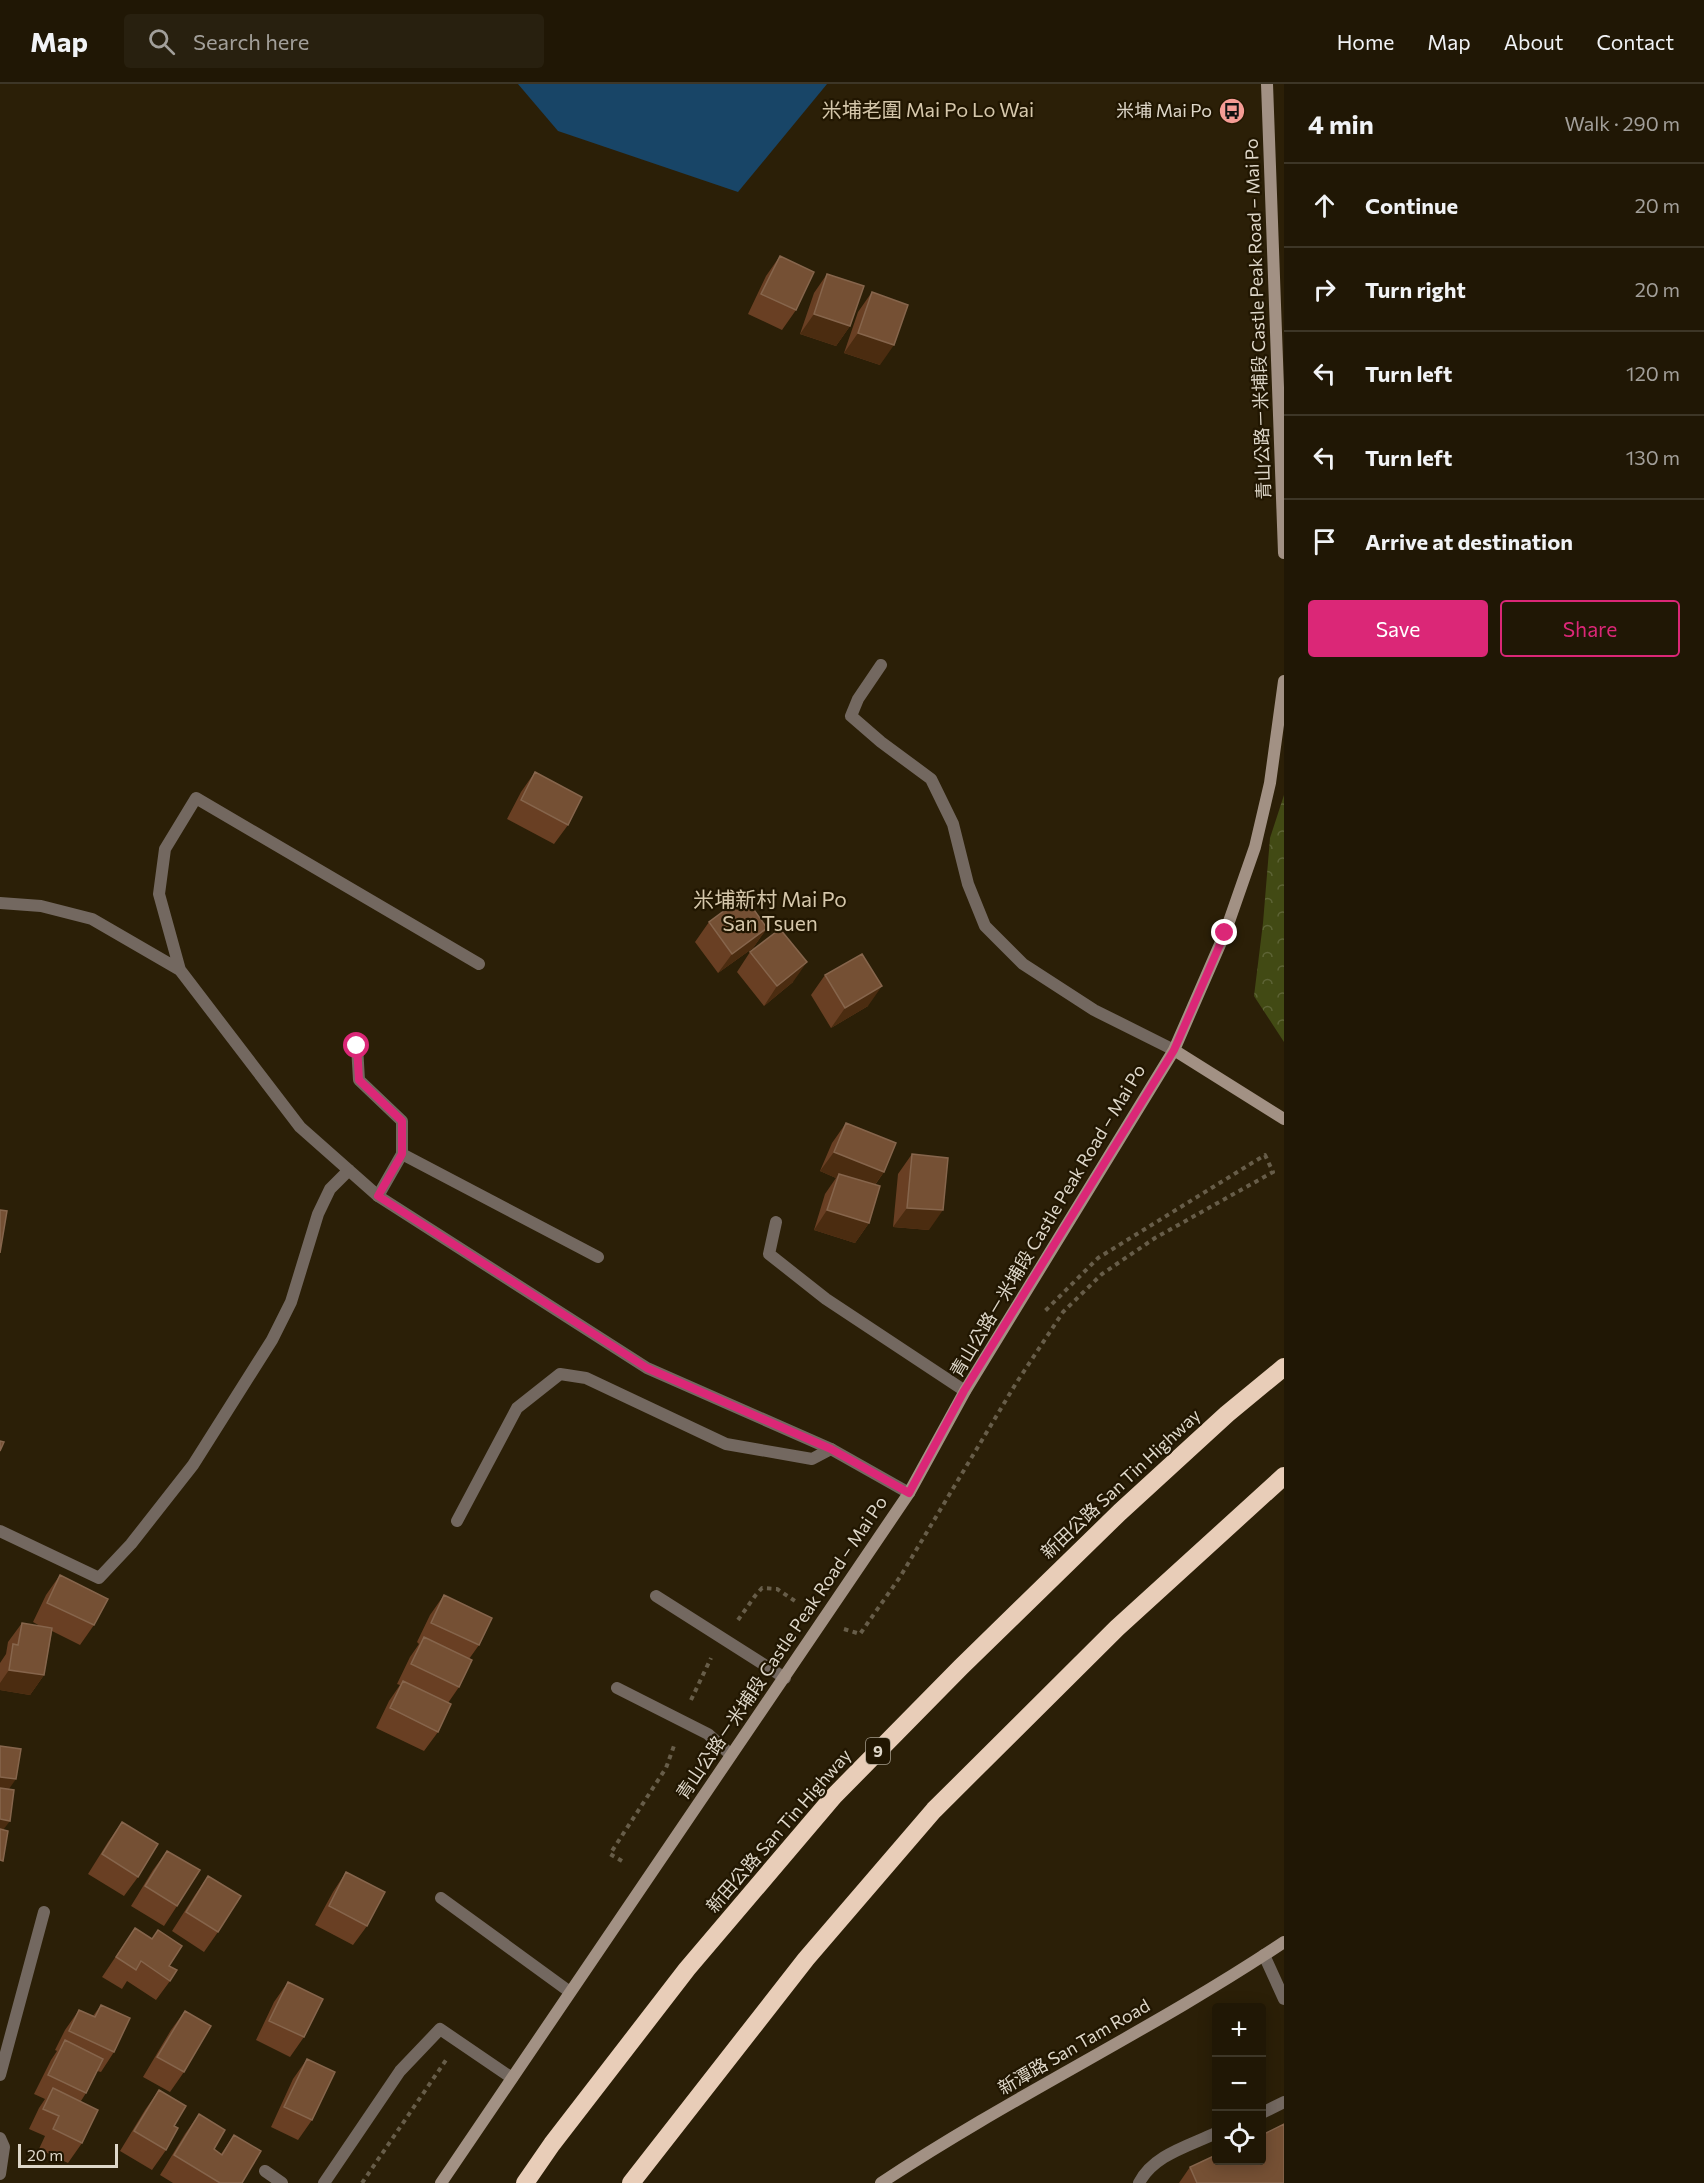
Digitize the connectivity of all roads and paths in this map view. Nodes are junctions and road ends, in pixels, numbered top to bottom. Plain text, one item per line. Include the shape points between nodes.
1 (1267, 84) edge
2 (1284, 553) edge
3 (881, 665) dead end
4 (1284, 681) edge
5 (0, 903) edge
6 (479, 964) dead end
7 (180, 970) junction
8 (357, 1046) dead end
9 (1174, 1050) junction
10 (1284, 1119) edge
11 (402, 1154) junction
12 (349, 1170) junction
13 (378, 1196) junction
14 (776, 1222) dead end
15 (598, 1257) dead end
16 (1042, 1314) dead end
17 (1284, 1367) edge
18 (964, 1391) junction
19 (831, 1449) junction
20 (1284, 1476) edge
21 (909, 1493) junction
22 (457, 1521) dead end
23 (0, 1531) edge
24 (656, 1596) dead end
25 (843, 1628) dead end
26 (785, 1678) junction
27 (617, 1688) dead end
28 (731, 1755) junction
29 (610, 1854) dead end
30 (622, 1862) dead end
31 (441, 1898) dead end
32 (44, 1912) dead end
33 (1284, 1942) edge
34 (1264, 1955) junction
35 (570, 1992) junction
36 (1284, 1999) edge
37 (437, 2074) dead end
38 (0, 2075) edge
39 (512, 2078) junction
40 (1284, 2102) edge
41 (1266, 2111) edge
42 (1212, 2135) edge
43 (0, 2138) edge
44 (265, 2171) dead end
45 (0, 2174) edge
46 (282, 2183) edge
47 (324, 2183) edge
48 (362, 2183) edge
49 (441, 2183) edge
50 (525, 2183) edge
51 (631, 2183) edge
52 (881, 2183) edge
53 (1139, 2183) edge

1 - 2 main road, 青山公路－米埔段 Castle Peak Road – Mai Po
3 - 9 street via 851,716 932,779 953,824 968,884 985,926 1023,964 1094,1010
4 - 9 main road, 青山公路－米埔段 Castle Peak Road – Mai Po via 1270,783 1256,847 1225,933
5 - 7 street via 41,906 92,920
6 - 7 street via 196,798 165,849 159,894
7 - 12 street via 300,1127
8 - 11 street via 359,1080 402,1121
9 - 10 main road
9 - 18 main road, 青山公路－米埔段 Castle Peak Road – Mai Po
11 - 13 street
11 - 15 street
12 - 13 street
12 - 23 street via 330,1189 318,1214 291,1302 272,1340 193,1465 99,1578
13 - 19 street via 647,1368
14 - 18 street via 769,1254 826,1299
16 - 25 path via 1098,1258 1265,1155 1272,1168 1102,1274 1063,1312 900,1577 860,1634
17 - 50 highway, 新田公路 San Tin Highway / 9 via 1120,1512 834,1796 687,1969
18 - 21 main road, 青山公路－米埔段 Castle Peak Road – Mai Po
19 - 21 street
19 - 22 street via 812,1459 726,1444 586,1378 560,1374 517,1408
20 - 51 highway via 1117,1628 934,1810 806,1959
21 - 26 main road, 青山公路－米埔段 Castle Peak Road – Mai Po
24 - 26 street
26 - 28 main road, 青山公路－米埔段 Castle Peak Road – Mai Po
27 - 28 street via 708,1734
28 - 35 main road, 青山公路－米埔段 Castle Peak Road – Mai Po
29 - 30 path
31 - 35 street
32 - 38 street
33 - 34 main road, 新潭路 San Tam Road
34 - 36 street
34 - 52 main road, 新潭路 San Tam Road
35 - 39 main road, 青山公路－米埔段 Castle Peak Road – Mai Po
37 - 48 path
39 - 47 street via 440,2029 400,2071
39 - 49 main road, 青山公路－米埔段 Castle Peak Road – Mai Po
40 - 41 street
42 - 53 street via 1153,2164
43 - 45 street via 4,2147
44 - 46 street

